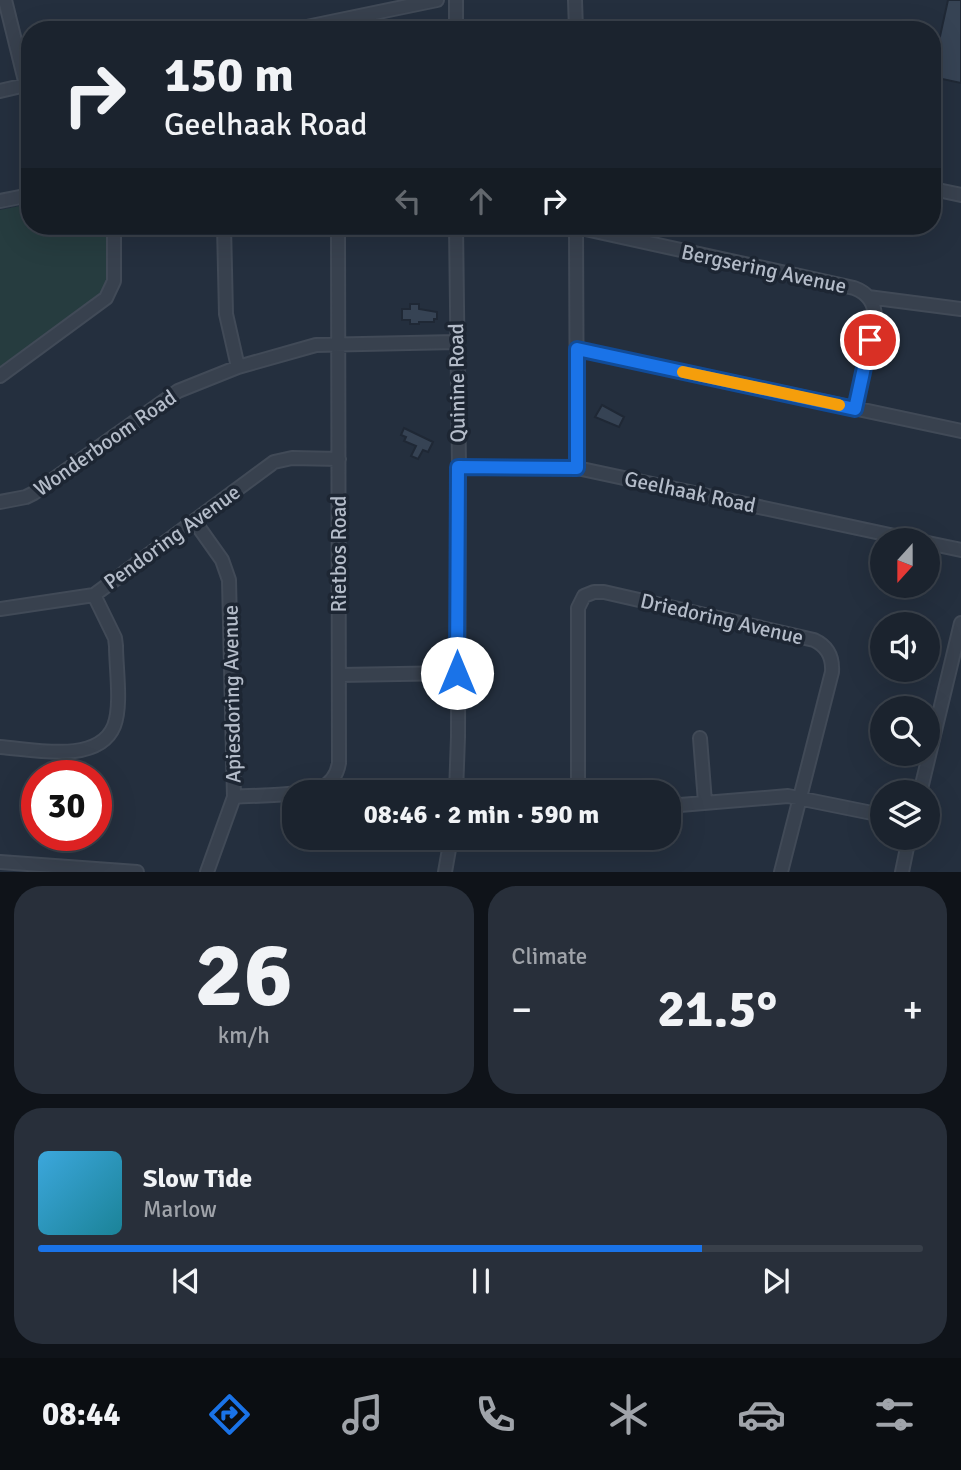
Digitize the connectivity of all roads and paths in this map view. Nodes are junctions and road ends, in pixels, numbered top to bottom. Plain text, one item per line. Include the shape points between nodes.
1 (5, 0) edge
2 (437, 0) edge
3 (456, 0) edge
4 (575, 0) edge
5 (353, 21) edge
6 (456, 21) edge
7 (576, 21) edge
8 (21, 59) edge
9 (21, 86) edge
10 (0, 91) edge
11 (941, 191) edge
12 (961, 195) edge
13 (21, 197) edge
14 (0, 201) edge
15 (114, 235) edge
16 (224, 235) edge
17 (338, 235) edge
18 (456, 235) edge
19 (576, 235) edge
20 (612, 235) edge
21 (868, 296) junction
22 (961, 309) edge
23 (456, 342) junction
24 (339, 344) junction
25 (577, 349) junction
26 (237, 367) junction
27 (0, 376) edge
28 (855, 409) junction
29 (961, 431) edge
30 (339, 459) junction
31 (458, 467) junction
32 (577, 468) junction
33 (0, 502) edge
34 (195, 522) junction
35 (870, 531) edge
36 (940, 546) edge
37 (961, 550) edge
38 (94, 595) junction
39 (0, 609) edge
40 (961, 623) edge
41 (457, 673) junction
42 (340, 675) junction
43 (700, 738) dead end
44 (0, 747) edge
45 (456, 780) edge
46 (578, 780) edge
47 (923, 780) edge
48 (234, 797) junction
49 (801, 797) junction
50 (705, 802) junction
51 (681, 805) edge
52 (870, 812) edge
53 (449, 850) edge
54 (907, 850) edge
55 (0, 862) edge
56 (137, 872) edge
57 (207, 872) edge
58 (445, 872) edge
59 (781, 872) edge
60 (902, 872) edge

1 - 8 street
2 - 5 street
3 - 6 street
4 - 7 street
9 - 10 street
11 - 12 street
13 - 14 street
15 - 27 street via 114,281 106,298
16 - 26 street via 226,314
17 - 24 street, Rietbos Road
18 - 23 street, Quinine Road
19 - 25 street
20 - 21 street, Bergsering Avenue via 854,288
21 - 22 street, Bergsering Avenue
21 - 28 street, Bergsering Avenue via 875,317
23 - 24 street, Wonderboom Road
23 - 31 street, Quinine Road
24 - 26 street, Wonderboom Road via 307,346
24 - 30 street, Rietbos Road
25 - 28 street
25 - 32 street
26 - 33 street, Wonderboom Road via 178,391 34,493
28 - 29 street
30 - 34 street, Pendoring Avenue via 292,457 274,462
30 - 42 street, Rietbos Road
31 - 32 street, Geelhaak Road
31 - 41 street, Quinine Road
32 - 35 street, Geelhaak Road
34 - 38 street, Pendoring Avenue
34 - 48 street, Apiesdoring Avenue via 222,560 229,580
36 - 37 street
38 - 39 street, Pendoring Avenue
38 - 44 street via 115,638 114,727 96,746 79,752
40 - 47 street
41 - 42 street
41 - 45 street, Quinine Road
42 - 48 street, Rietbos Road via 339,763 330,782 308,791
43 - 50 street
46 - 49 street, Driedoring Avenue via 578,608 584,596 598,592 822,645 830,655 832,672
48 - 57 street, Apiesdoring Avenue
49 - 50 street
49 - 52 street
49 - 59 street, Driedoring Avenue
50 - 51 street
53 - 58 street
54 - 60 street
55 - 56 street

